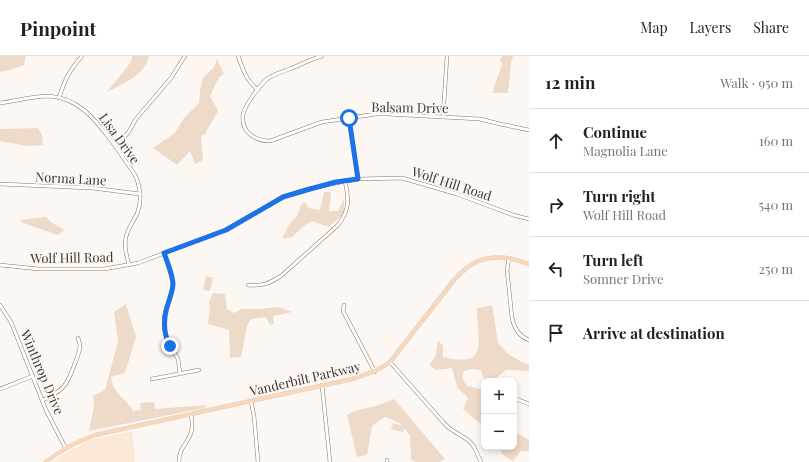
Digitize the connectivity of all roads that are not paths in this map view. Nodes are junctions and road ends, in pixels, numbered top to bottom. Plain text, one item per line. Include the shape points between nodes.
1 (82, 56) edge
2 (185, 56) edge
3 (238, 56) edge
4 (322, 56) edge
5 (447, 56) edge
6 (316, 57) edge
7 (258, 90) junction
8 (60, 98) junction
9 (0, 103) edge
10 (443, 117) junction
11 (349, 118) junction
12 (529, 130) edge
13 (115, 146) junction
14 (358, 179) junction
15 (345, 181) junction
16 (0, 184) edge
17 (140, 194) junction
18 (529, 219) edge
19 (164, 253) junction
20 (509, 258) junction
21 (129, 264) junction
22 (529, 264) edge
23 (0, 265) edge
24 (248, 285) dead end
25 (0, 305) edge
26 (344, 305) dead end
27 (78, 338) dead end
28 (529, 340) edge
29 (390, 362) junction
30 (199, 370) dead end
31 (375, 372) junction
32 (180, 373) junction
33 (33, 376) junction
34 (152, 379) dead end
35 (322, 385) junction
36 (0, 389) edge
37 (517, 399) edge
38 (43, 400) junction
39 (251, 401) junction
40 (529, 404) edge
41 (191, 414) junction
42 (66, 447) junction
43 (46, 462) edge
44 (179, 462) edge
45 (258, 462) edge
46 (330, 462) edge
47 (481, 462) edge

1 - 8 street via 64,81
2 - 13 street via 171,78
3 - 7 street via 246,76
4 - 6 street, Balsam Drive
5 - 10 street
6 - 7 street, Balsam Drive via 272,76
7 - 11 street, Balsam Drive via 244,110 243,122 249,134 262,141 281,138 322,122
8 - 9 street, Lisa Drive via 43,96
8 - 13 street, Lisa Drive via 87,111
10 - 11 street, Balsam Drive via 376,114
10 - 12 street, Balsam Drive via 480,119
11 - 14 street
13 - 17 street, Lisa Drive via 138,180
14 - 15 street, Wolf Hill Road
14 - 18 street, Wolf Hill Road via 402,178
15 - 19 street, Wolf Hill Road via 283,197 226,230
15 - 24 street via 348,206 337,226 281,276 258,286
16 - 17 street, Norma Lane via 92,188
17 - 21 street, Lisa Drive via 138,211 126,238
19 - 21 street, Wolf Hill Road
19 - 32 street via 173,284 164,327 167,340 178,359
20 - 22 main road, Vanderbilt Parkway
20 - 28 street via 507,270 512,318 516,331
20 - 29 main road, Vanderbilt Parkway via 482,260 462,271
21 - 23 street, Wolf Hill Road via 104,269 40,269
25 - 33 street, Winthrop Drive via 15,332
26 - 31 street via 343,311
27 - 38 street via 80,346 69,380 54,395
29 - 31 main road, Vanderbilt Parkway
29 - 47 street via 449,428 472,444
30 - 32 street
31 - 35 main road, Vanderbilt Parkway
32 - 34 street
33 - 36 street
33 - 38 street, Winthrop Drive
35 - 39 main road, Vanderbilt Parkway
35 - 46 street
37 - 40 street
38 - 42 street, Winthrop Drive
39 - 41 main road, Vanderbilt Parkway
39 - 45 street
41 - 42 main road, Vanderbilt Parkway via 95,435
41 - 44 street via 192,431 182,448
42 - 43 main road, Vanderbilt Parkway

